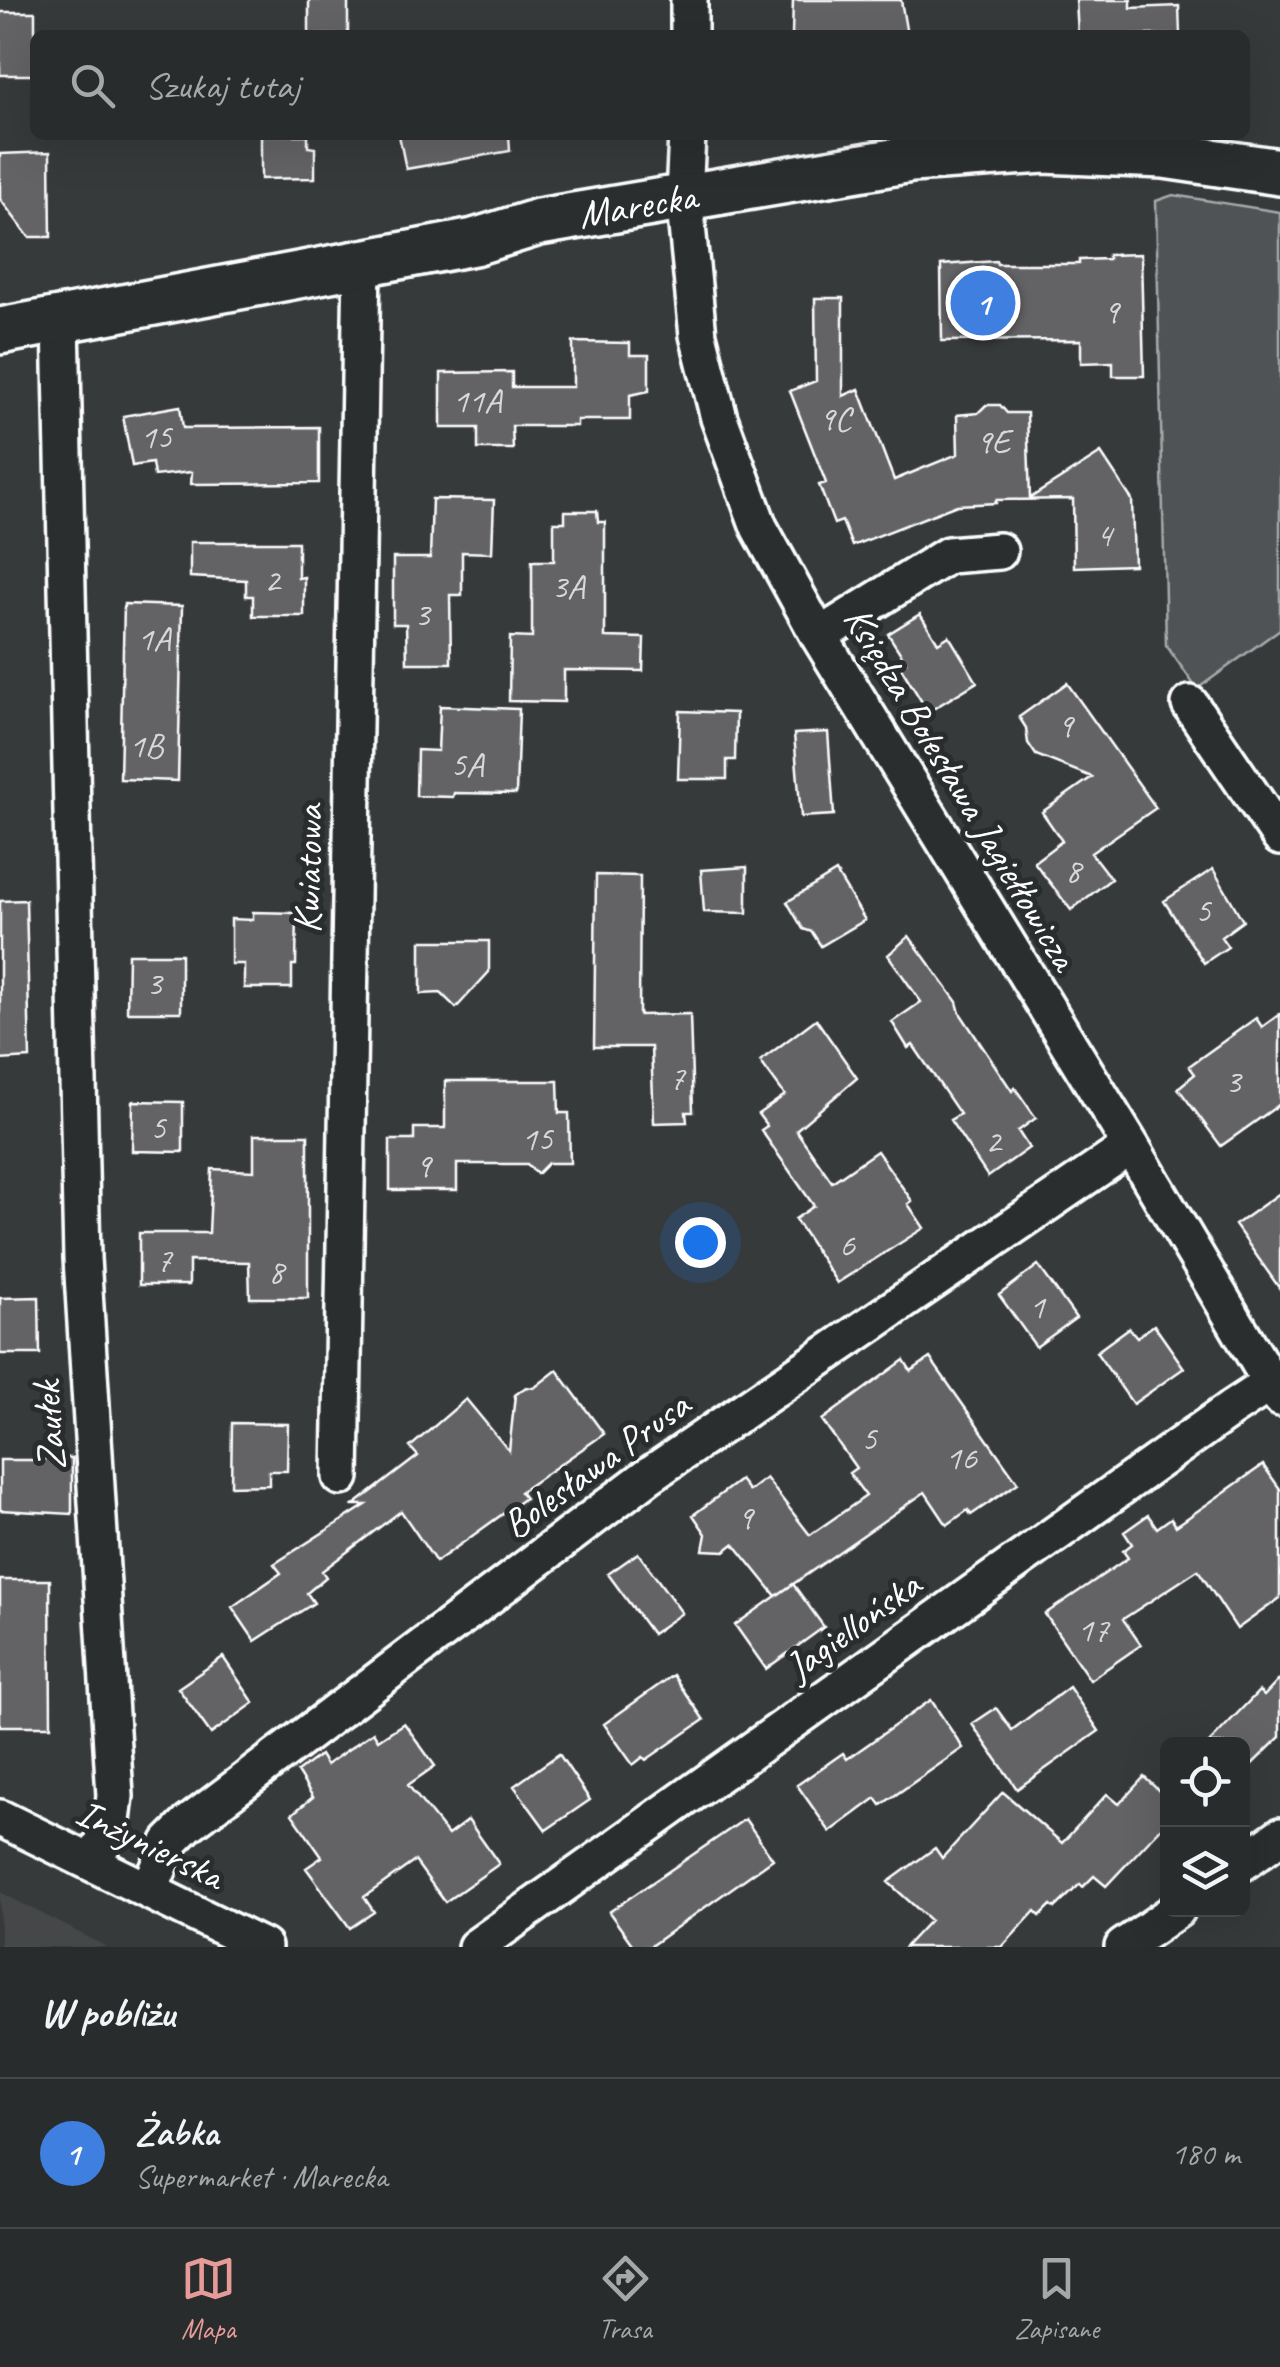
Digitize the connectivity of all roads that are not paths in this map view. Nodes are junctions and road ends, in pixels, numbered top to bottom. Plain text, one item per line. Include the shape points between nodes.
1 (689, 0) edge
2 (688, 30) edge
3 (687, 140) edge
4 (1280, 172) edge
5 (684, 196) junction
6 (362, 263) junction
7 (61, 321) junction
8 (0, 331) edge
9 (999, 551) dead end
10 (819, 636) junction
11 (1190, 704) dead end
12 (1280, 837) edge
13 (1130, 1146) junction
14 (1277, 1386) edge
15 (341, 1477) dead end
16 (0, 1818) edge
17 (1280, 1836) edge
18 (1250, 1857) edge
19 (94, 1863) junction
20 (149, 1891) junction
21 (1167, 1917) edge
22 (262, 1947) edge
23 (476, 1947) edge
24 (1123, 1947) edge

1 - 2 street
3 - 5 street, Księdza Bolesława Jagiełłowicza
4 - 5 street, Marecka via 1164,155 1044,150 910,158
5 - 6 street, Marecka
5 - 10 street, Księdza Bolesława Jagiełłowicza via 698,335 719,418 759,527
6 - 7 street, Marecka
6 - 15 street, Kwiatowa
7 - 8 street, Marecka
7 - 19 street, Zaułek via 82,1258 115,1796
9 - 10 street via 948,556
10 - 13 street, Księdza Bolesława Jagiełłowicza
11 - 12 street
13 - 14 street, Księdza Bolesława Jagiełłowicza
13 - 20 street, Bolesława Prusa via 648,1476 220,1800 170,1842
14 - 23 street, Jagiellońska via 1215,1420
16 - 19 street, Inżynierska
17 - 18 street
19 - 20 street, Inżynierska
20 - 22 street, Inżynierska
21 - 24 street

